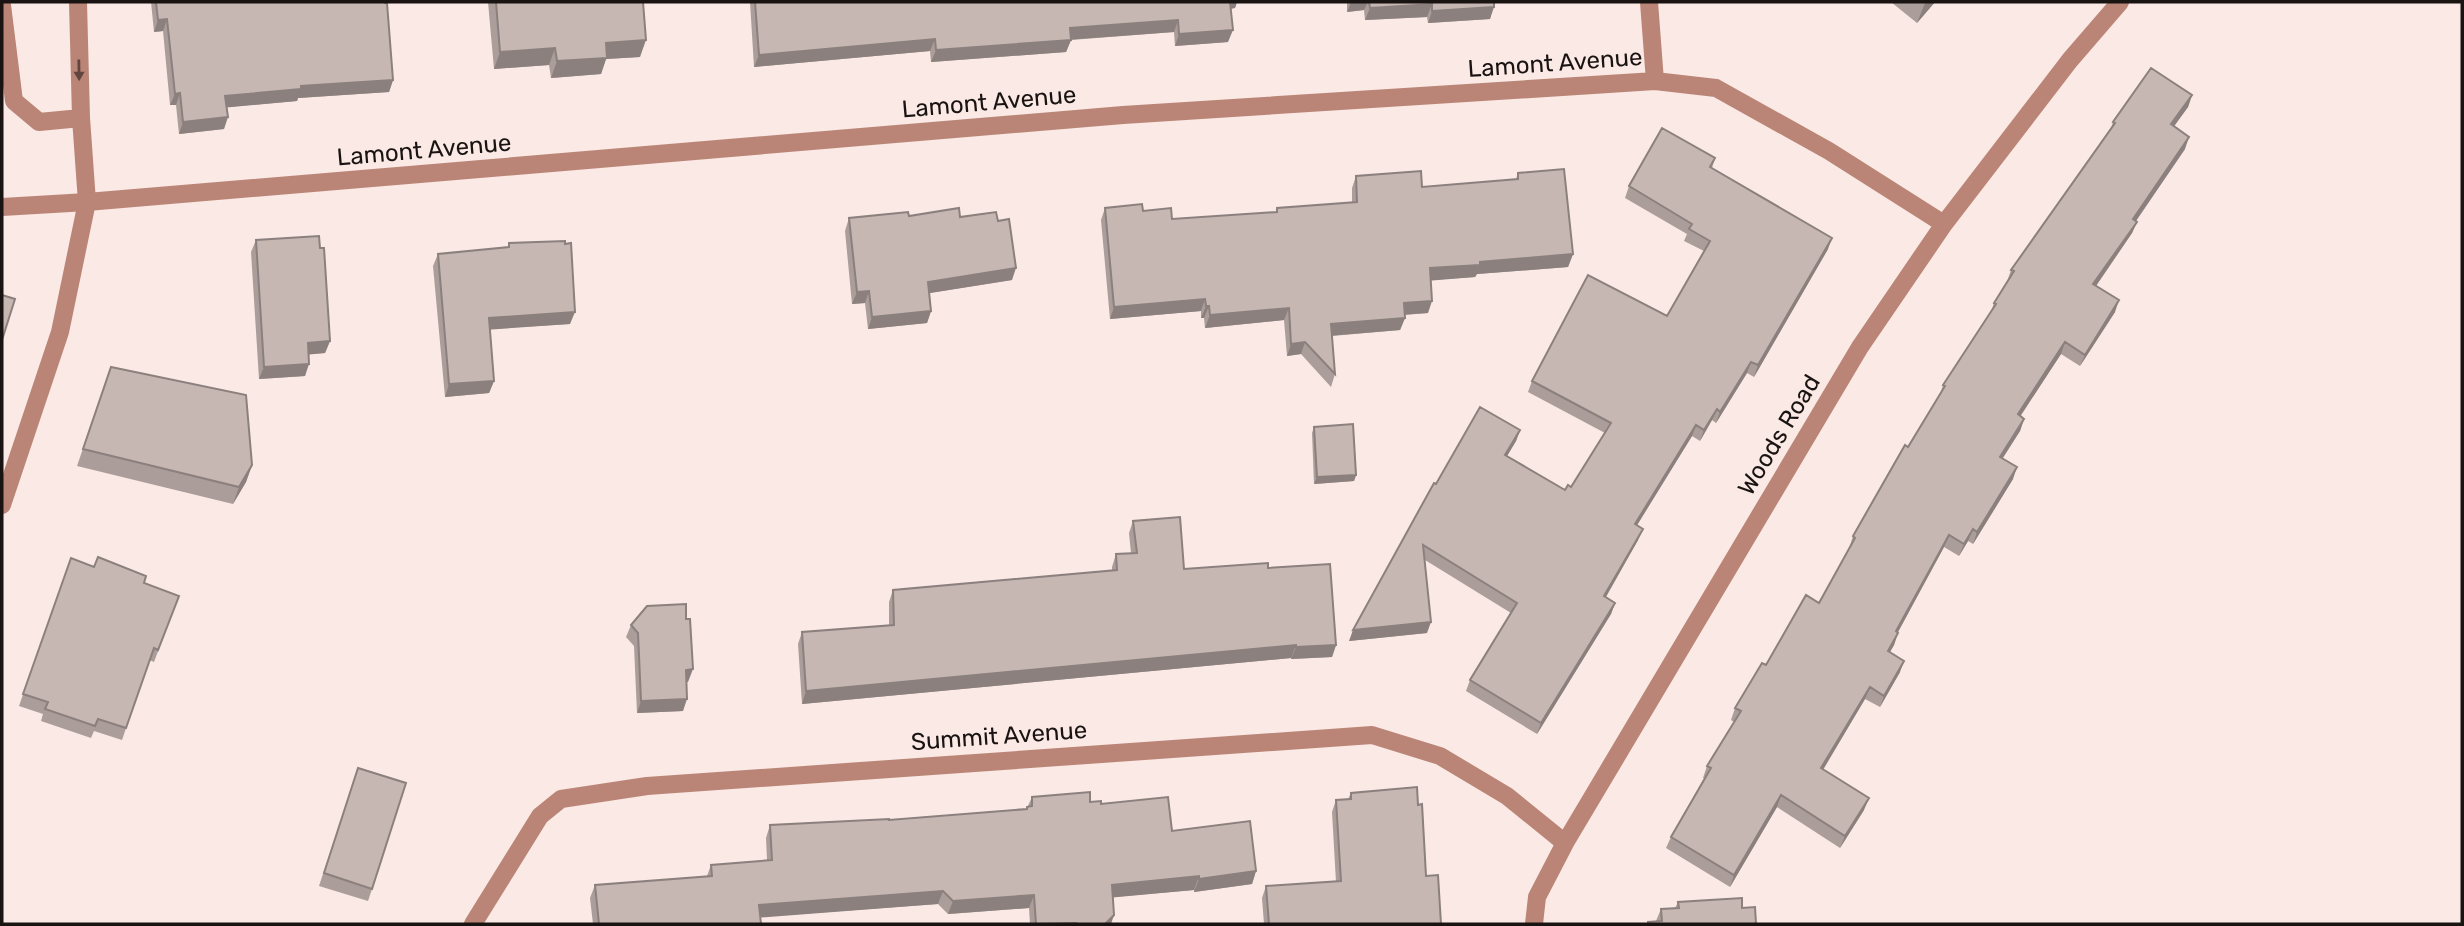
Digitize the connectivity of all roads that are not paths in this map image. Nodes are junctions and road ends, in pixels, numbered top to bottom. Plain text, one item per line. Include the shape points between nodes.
1 (78, 2) edge
2 (1649, 2) edge
3 (2120, 2) edge
4 (2, 5) edge
5 (1655, 80) junction
6 (80, 118) junction
7 (88, 202) junction
8 (2, 207) edge
9 (1944, 224) junction
10 (2, 505) edge
11 (1564, 843) junction
12 (473, 924) edge
13 (1534, 924) edge

1 -> 6 street
2 - 5 street
3 - 9 street, Woods Road
4 - 6 street via 14,101 39,122
5 - 7 street, Lamont Avenue via 1110,117
5 - 9 street, Lamont Avenue via 1716,88 1829,151
6 - 7 street
7 - 8 street, Lamont Avenue
7 - 10 street via 60,332
9 - 11 street, Woods Road via 1860,347
11 - 12 street, Summit Avenue via 1507,796 1440,755 1372,734 661,785 561,799 540,816
11 - 13 street, Woods Road via 1537,897

